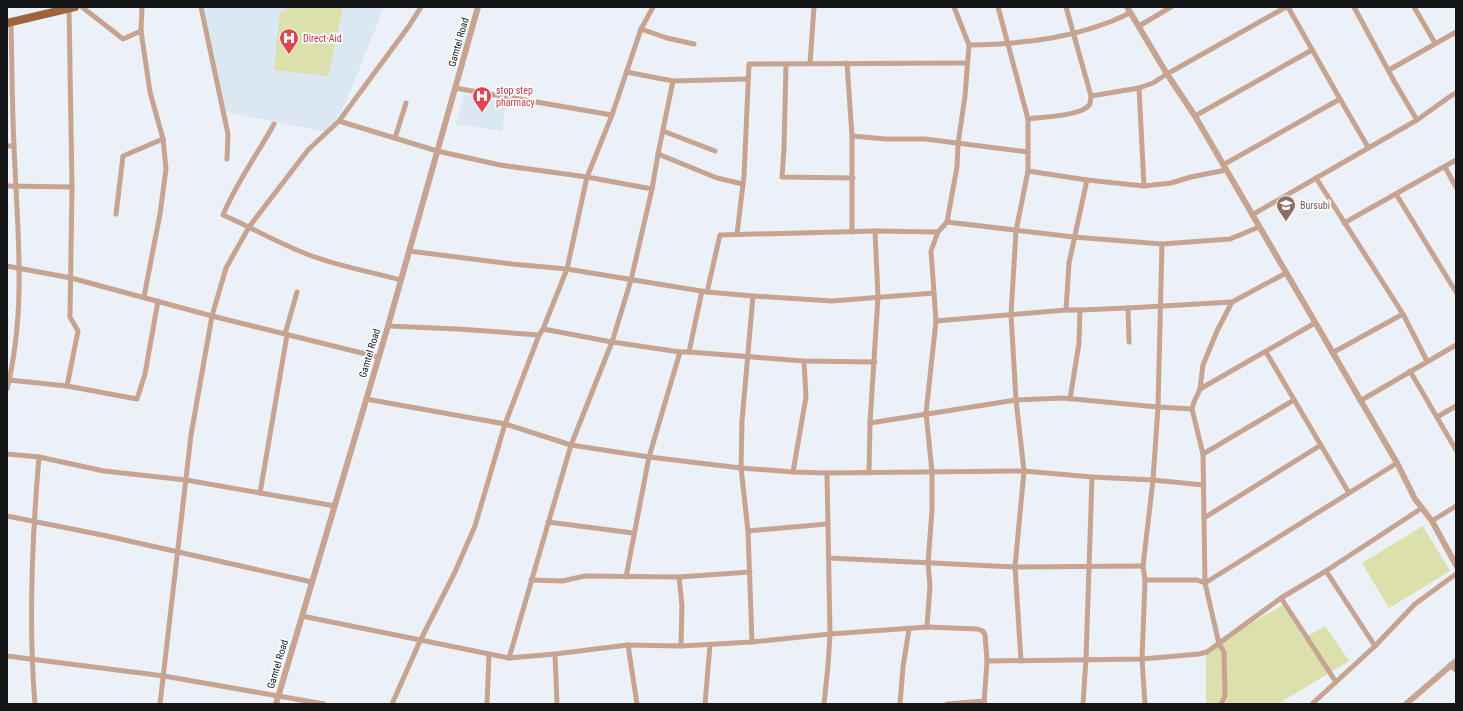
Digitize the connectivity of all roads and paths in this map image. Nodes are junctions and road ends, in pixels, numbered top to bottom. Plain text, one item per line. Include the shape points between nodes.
1 (82, 7) edge
2 (142, 7) edge
3 (201, 7) edge
4 (421, 7) edge
5 (478, 7) edge
6 (653, 7) edge
7 (814, 7) edge
8 (954, 7) edge
9 (998, 7) edge
10 (1066, 7) edge
11 (1171, 7) edge
12 (1287, 7) edge
13 (1354, 7) edge
14 (1414, 7) edge
15 (72, 8) edge
16 (1129, 10) edge
17 (9, 22) edge
18 (1139, 26) junction
19 (640, 29) junction
20 (141, 31) junction
21 (1456, 32) edge
22 (1074, 34) junction
23 (1435, 43) junction
24 (694, 44) dead end
25 (1009, 44) junction
26 (969, 45) junction
27 (1312, 50) junction
28 (810, 63) junction
29 (847, 63) junction
30 (967, 63) junction
31 (786, 64) junction
32 (1389, 70) junction
33 (626, 72) junction
34 (1167, 74) junction
35 (747, 79) junction
36 (673, 81) junction
37 (455, 88) junction
38 (1139, 88) junction
39 (1456, 93) edge
40 (1091, 96) junction
41 (1340, 99) junction
42 (406, 103) dead end
43 (612, 115) junction
44 (1196, 116) junction
45 (1028, 118) junction
46 (1417, 120) junction
47 (339, 121) junction
48 (274, 124) dead end
49 (663, 131) junction
50 (852, 136) junction
51 (395, 138) junction
52 (163, 139) junction
53 (958, 144) junction
54 (7, 146) edge
55 (14, 146) junction
56 (1368, 148) junction
57 (437, 151) junction
58 (715, 151) dead end
59 (1028, 152) junction
60 (658, 154) junction
61 (227, 159) dead end
62 (1456, 160) edge
63 (1445, 167) junction
64 (1224, 168) junction
65 (1028, 171) junction
66 (587, 177) junction
67 (852, 178) junction
68 (1316, 178) junction
69 (1087, 180) junction
70 (743, 184) junction
71 (7, 186) edge
72 (16, 186) junction
73 (1144, 186) junction
74 (72, 187) junction
75 (1456, 187) edge
76 (652, 189) junction
77 (1396, 194) junction
78 (116, 214) dead end
79 (1252, 215) junction
80 (947, 222) junction
81 (1344, 223) junction
82 (249, 227) junction
83 (1259, 227) junction
84 (1016, 230) junction
85 (875, 231) junction
86 (852, 232) junction
87 (938, 232) junction
88 (737, 234) junction
89 (1074, 237) junction
90 (1162, 244) junction
91 (409, 251) junction
92 (7, 266) edge
93 (19, 268) junction
94 (567, 269) junction
95 (1286, 273) junction
96 (71, 278) junction
97 (401, 280) junction
98 (631, 280) junction
99 (297, 292) dead end
100 (705, 292) junction
101 (1456, 292) edge
102 (934, 293) junction
103 (753, 296) junction
104 (144, 297) junction
105 (878, 297) junction
106 (158, 301) junction
107 (1232, 302) junction
108 (1160, 305) junction
109 (1128, 308) junction
110 (1066, 310) junction
111 (1080, 310) junction
112 (1011, 314) junction
113 (1403, 314) junction
114 (212, 316) junction
115 (936, 321) junction
116 (1315, 323) junction
117 (388, 326) junction
118 (543, 329) junction
119 (286, 335) junction
120 (539, 335) junction
121 (612, 342) junction
122 (1129, 342) dead end
123 (1456, 345) edge
124 (680, 352) junction
125 (690, 352) junction
126 (1266, 352) junction
127 (1332, 353) junction
128 (747, 356) junction
129 (378, 357) junction
130 (804, 361) junction
131 (1427, 361) junction
132 (875, 362) junction
133 (1410, 371) junction
134 (9, 380) junction
135 (67, 386) junction
136 (1200, 388) junction
137 (7, 389) edge
138 (366, 399) junction
139 (1070, 399) junction
140 (1016, 400) junction
141 (1294, 400) junction
142 (1360, 401) junction
143 (1456, 406) edge
144 (1158, 408) junction
145 (1192, 409) junction
146 (926, 413) junction
147 (1437, 417) junction
148 (870, 423) junction
149 (505, 424) junction
150 (571, 445) junction
151 (1321, 445) junction
152 (1456, 450) edge
153 (7, 454) edge
154 (1203, 454) junction
155 (39, 457) junction
156 (649, 457) junction
157 (1397, 463) junction
158 (741, 468) junction
159 (1024, 471) junction
160 (793, 472) junction
161 (932, 472) junction
162 (827, 473) junction
163 (869, 473) junction
164 (1092, 477) junction
165 (186, 480) junction
166 (1154, 480) junction
167 (1203, 485) junction
168 (260, 493) junction
169 (1349, 493) junction
170 (334, 506) junction
171 (1456, 506) edge
172 (1422, 508) junction
173 (7, 516) edge
174 (1204, 518) junction
175 (33, 521) junction
176 (1432, 521) junction
177 (548, 522) junction
178 (827, 524) junction
179 (748, 531) junction
180 (634, 533) junction
181 (178, 552) junction
182 (829, 558) junction
183 (928, 563) junction
184 (1456, 565) edge
185 (1144, 566) junction
186 (1015, 567) junction
187 (1088, 567) junction
188 (1326, 571) junction
189 (750, 572) junction
190 (1456, 574) edge
191 (626, 577) junction
192 (678, 577) junction
193 (531, 580) junction
194 (1145, 580) junction
195 (312, 582) junction
196 (1205, 583) junction
197 (1281, 598) junction
198 (302, 616) junction
199 (927, 627) junction
200 (909, 629) junction
201 (830, 634) junction
202 (420, 641) junction
203 (752, 642) junction
204 (1219, 644) junction
205 (628, 645) junction
206 (710, 645) junction
207 (680, 646) junction
208 (1376, 646) junction
209 (555, 654) junction
210 (489, 655) junction
211 (7, 656) edge
212 (31, 658) junction
213 (508, 658) junction
214 (1086, 659) junction
215 (1142, 659) junction
216 (987, 661) junction
217 (1021, 661) junction
218 (1456, 661) edge
219 (1450, 665) junction
220 (1456, 670) edge
221 (164, 676) junction
222 (1336, 682) junction
223 (278, 697) junction
224 (984, 703) edge
225 (1222, 703) edge
226 (35, 704) edge
227 (160, 704) edge
228 (276, 704) edge
229 (324, 704) edge
230 (392, 704) edge
231 (487, 704) edge
232 (557, 704) edge
233 (637, 704) edge
234 (705, 704) edge
235 (824, 704) edge
236 (900, 704) edge
237 (947, 704) edge
238 (1083, 704) edge
239 (1145, 704) edge
240 (1230, 704) edge
241 (1312, 704) edge
242 (1406, 704) edge

1 - 20 street via 123,39
2 - 20 street
3 - 61 street via 228,134
4 - 47 street
5 - 37 street, Gamtel Road
6 - 19 street
7 - 28 street
8 - 26 street
9 - 25 street
10 - 22 street
11 - 18 street
12 - 27 street
12 - 34 street
13 - 32 street
14 - 23 street
15 - 17 main road
15 - 74 street
16 - 18 street
16 - 22 street via 1118,19
17 - 55 street
18 - 34 street
19 - 24 street
19 - 33 street
20 - 52 street via 150,92
21 - 23 street
22 - 25 street
22 - 40 street
23 - 32 street
25 - 26 street
25 - 45 street
26 - 30 street
27 - 41 street
27 - 44 street
28 - 29 street
28 - 31 street
29 - 30 street
29 - 50 street
30 - 53 street
31 - 35 street via 749,64
31 - 67 street via 782,177
32 - 46 street
33 - 36 street
33 - 43 street
34 - 38 street
34 - 44 street
35 - 36 street
35 - 70 street
36 - 49 street
37 - 43 street
37 - 57 street, Gamtel Road
38 - 40 street
38 - 73 street
39 - 46 street
40 - 45 street via 1090,104 1085,109 1064,115
41 - 56 street
41 - 64 street
42 - 51 street
43 - 66 street
44 - 64 street
45 - 59 street
46 - 56 street
47 - 51 street
47 - 82 street via 308,150
48 - 82 street via 230,196 222,215
49 - 58 street
49 - 60 street
50 - 53 street via 925,139
50 - 67 street
51 - 57 street
52 - 78 street via 124,156
52 - 104 street via 166,169
53 - 59 street
53 - 80 street via 957,168
54 - 55 street
55 - 72 street
56 - 68 street
57 - 66 street via 500,165
57 - 91 street, Gamtel Road
59 - 65 street
60 - 70 street via 717,178
60 - 76 street
62 - 63 street
63 - 75 street
63 - 77 street
64 - 73 street via 1171,183
64 - 79 street
65 - 69 street
65 - 84 street
66 - 76 street
66 - 94 street
67 - 86 street
68 - 79 street
68 - 81 street
69 - 73 street
69 - 89 street
70 - 88 street
71 - 72 street
72 - 74 street
72 - 93 street
74 - 96 street
76 - 98 street
77 - 81 street
77 - 101 street
79 - 83 street
80 - 84 street
80 - 87 street
81 - 113 street
82 - 97 street via 314,257
82 - 114 street via 226,268
83 - 90 street via 1230,239
83 - 95 street
84 - 89 street
84 - 112 street
85 - 86 street
85 - 87 street
85 - 105 street
86 - 88 street
87 - 102 street via 931,251
88 - 100 street via 720,235
89 - 90 street
89 - 110 street via 1069,263
90 - 108 street
91 - 94 street
91 - 97 street, Gamtel Road
92 - 93 street
93 - 96 street
93 - 134 street via 17,330
94 - 98 street
94 - 118 street
95 - 107 street
95 - 116 street
96 - 104 street
96 - 135 street via 70,317 78,331
97 - 117 street, Gamtel Road
98 - 100 street
98 - 121 street
99 - 119 street
100 - 103 street
100 - 125 street
102 - 105 street
102 - 115 street
103 - 105 street via 832,301
103 - 128 street
104 - 106 street
105 - 132 street
106 - 114 street
106 - 135 street via 145,374 137,399
107 - 108 street
107 - 136 street via 1203,365
108 - 109 street
108 - 144 street
109 - 111 street
109 - 122 street
110 - 111 street
110 - 112 street
111 - 139 street via 1080,343
112 - 115 street
112 - 140 street
113 - 127 street
113 - 131 street
114 - 119 street
114 - 165 street via 191,435
115 - 146 street
116 - 126 street
116 - 127 street
117 - 120 street
117 - 129 street, Gamtel Road
118 - 120 street
118 - 121 street
119 - 129 street
119 - 168 street
120 - 149 street
121 - 124 street
121 - 150 street
123 - 131 street
124 - 125 street
124 - 156 street
125 - 128 street
126 - 136 street
126 - 141 street
127 - 142 street
128 - 130 street
128 - 158 street
129 - 138 street, Gamtel Road
130 - 132 street
130 - 160 street via 806,397
131 - 133 street
132 - 148 street
133 - 142 street
133 - 147 street
134 - 135 street
134 - 137 street
136 - 145 street
138 - 149 street
138 - 170 street, Gamtel Road
139 - 140 street
139 - 144 street
140 - 146 street
140 - 159 street
141 - 151 street
141 - 154 street
142 - 157 street
143 - 147 street
144 - 145 street
144 - 166 street
145 - 154 street
146 - 148 street
146 - 161 street
147 - 152 street
148 - 163 street
149 - 150 street
149 - 202 street via 475,526
150 - 156 street
150 - 177 street
151 - 169 street
151 - 174 street
153 - 155 street
154 - 167 street
155 - 165 street via 104,471
155 - 175 street
156 - 158 street
156 - 180 street
157 - 169 street
157 - 172 street
158 - 160 street
158 - 179 street
159 - 161 street
159 - 164 street
159 - 186 street
160 - 162 street
161 - 163 street
161 - 183 street
162 - 163 street
162 - 178 street
164 - 166 street
164 - 187 street
165 - 168 street
165 - 181 street
166 - 167 street
166 - 185 street
167 - 174 street
168 - 170 street
169 - 196 street
170 - 195 street, Gamtel Road
171 - 176 street
172 - 176 street
172 - 188 street
173 - 175 street
174 - 196 street
175 - 181 street
175 - 212 street
176 - 184 street
177 - 180 street
177 - 193 street
178 - 179 street
178 - 182 street
179 - 189 street
180 - 191 street
181 - 195 street
181 - 221 street
182 - 183 street
182 - 201 street
183 - 186 street
183 - 199 street via 930,586
185 - 187 street
185 - 194 street
186 - 187 street
186 - 217 street
187 - 214 street
188 - 197 street
188 - 208 street
189 - 192 street
189 - 203 street
190 - 208 street via 1415,604
191 - 192 street
191 - 193 street via 585,576 562,581
192 - 207 street via 682,605
193 - 213 street
194 - 196 street via 1196,580
194 - 215 street
195 - 198 street, Gamtel Road
196 - 204 street
197 - 204 street
197 - 222 street
198 - 202 street
198 - 223 street, Gamtel Road
199 - 200 street
199 - 216 street via 984,631
200 - 201 street
200 - 236 street
201 - 203 street
201 - 235 street
202 - 210 street
202 - 230 street
203 - 206 street
204 - 215 street via 1199,654
204 - 225 street via 1224,652 1225,696
205 - 207 street
205 - 209 street
205 - 233 street
206 - 207 street
206 - 234 street
208 - 222 street
209 - 213 street
209 - 232 street
210 - 213 street
210 - 231 street
211 - 212 street
212 - 221 street
212 - 226 street
214 - 215 street
214 - 217 street
214 - 238 street
215 - 239 street
216 - 217 street
216 - 224 street
218 - 219 street
219 - 220 street
219 - 242 street
221 - 223 street
221 - 227 street
222 - 241 street
223 - 228 street, Gamtel Road
223 - 229 street
224 - 237 street
225 - 240 street

